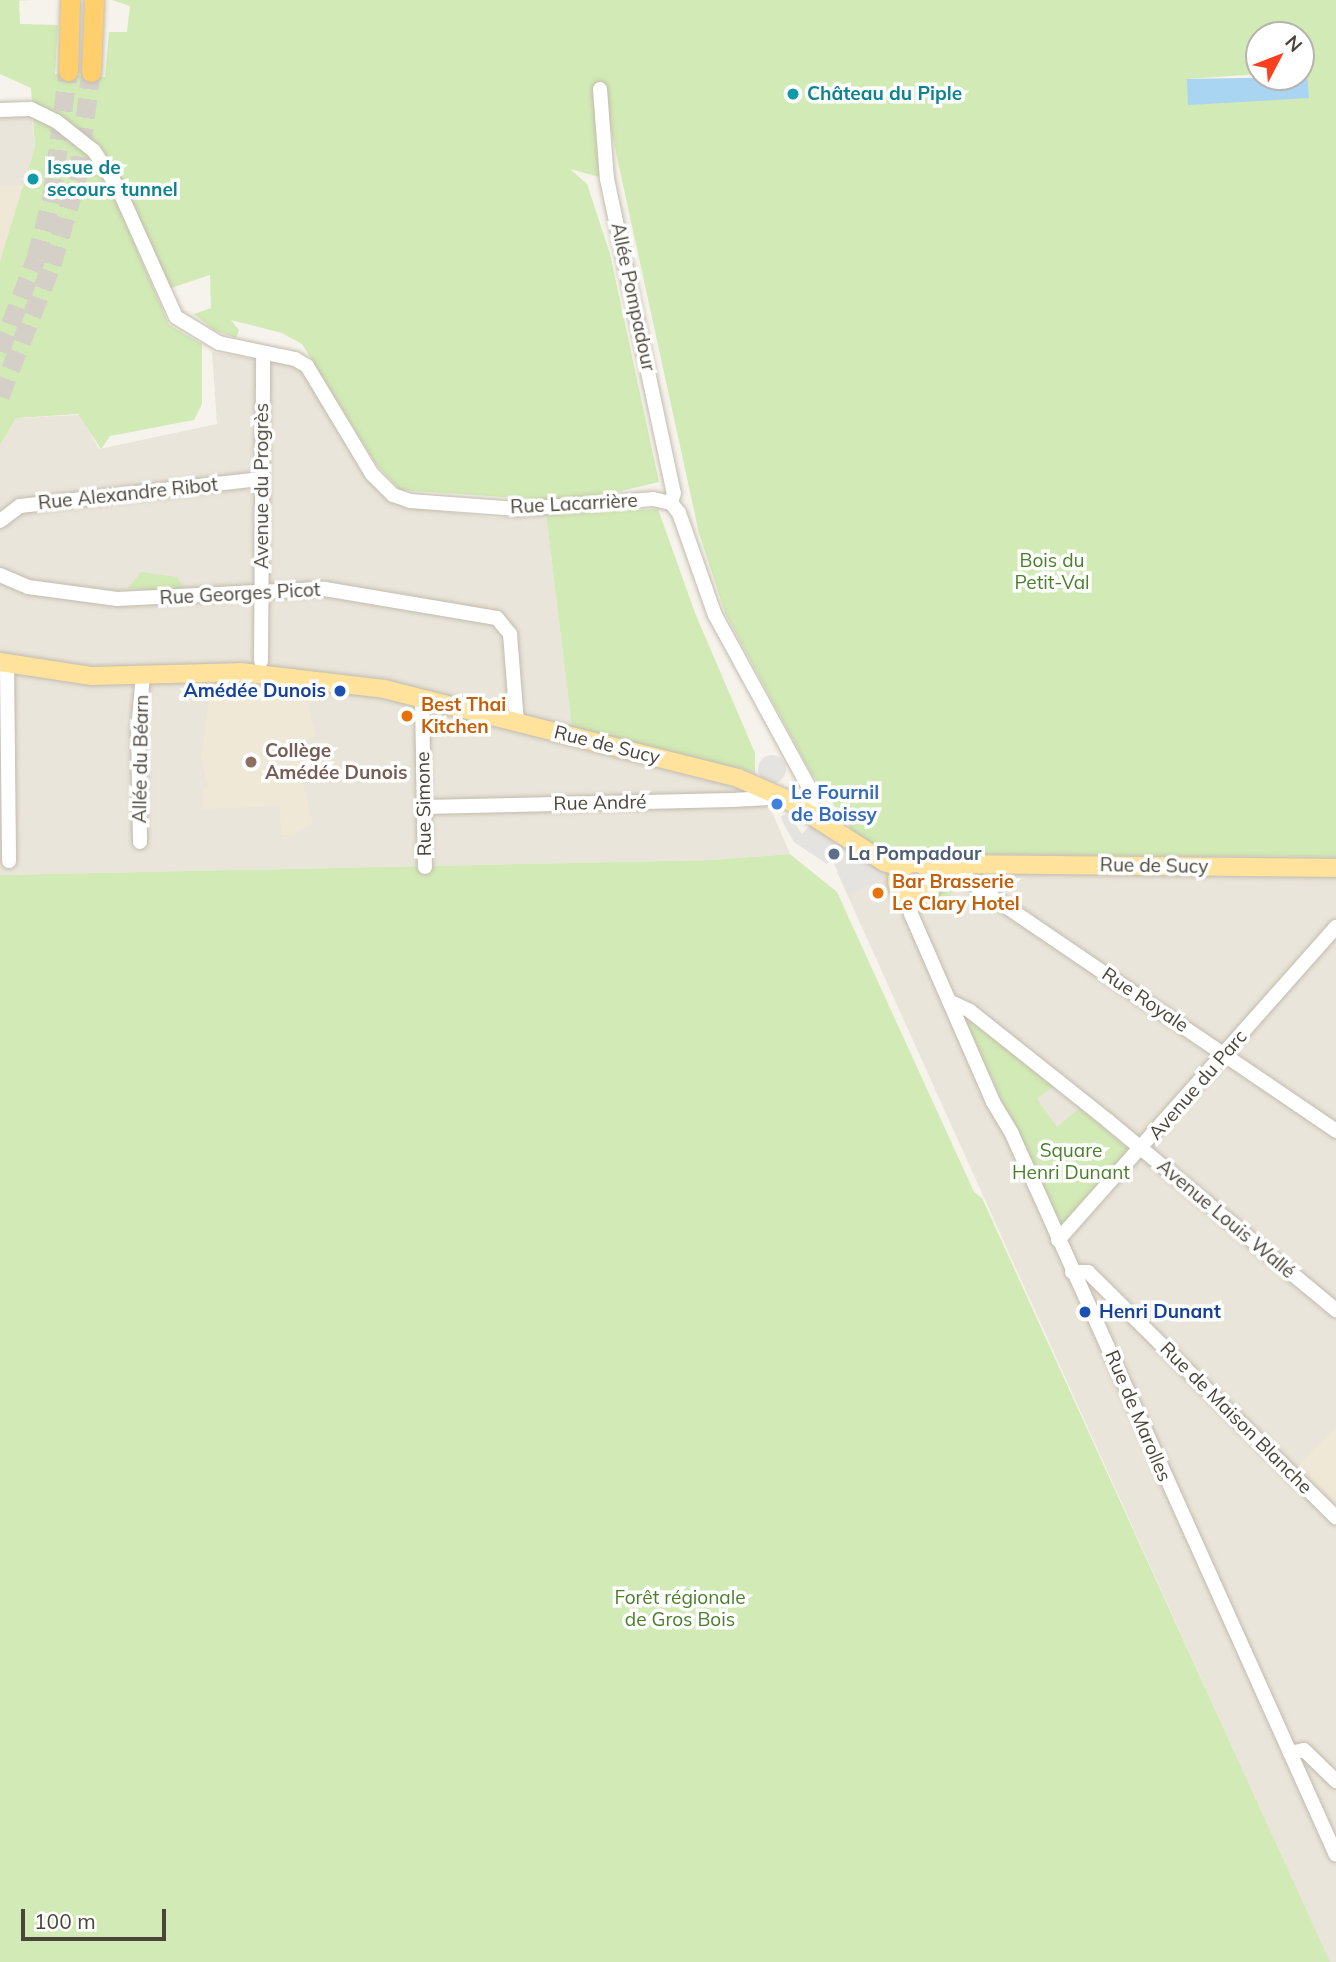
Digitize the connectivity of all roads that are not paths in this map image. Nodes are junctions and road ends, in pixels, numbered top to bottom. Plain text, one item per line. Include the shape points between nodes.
1 (70, 0) edge
2 (94, 0) edge
3 (68, 71) tunnel mouth
4 (91, 72) tunnel mouth
5 (600, 89) dead end
6 (0, 110) edge
7 (263, 352) junction
8 (261, 479) junction
9 (671, 503) junction
10 (0, 521) edge
11 (0, 575) edge
12 (262, 595) junction
13 (261, 661) dead end
14 (4, 663) edge
15 (143, 675) junction
16 (422, 699) junction
17 (517, 723) junction
18 (798, 770) junction
19 (779, 795) junction
20 (425, 807) junction
21 (813, 817) junction
22 (140, 842) dead end
23 (9, 861) dead end
24 (960, 864) junction
25 (425, 867) dead end
26 (1336, 868) edge
27 (895, 869) junction
28 (931, 873) junction
29 (910, 899) junction
30 (1336, 927) edge
31 (950, 1001) junction
32 (1224, 1055) junction
33 (1336, 1131) edge
34 (1141, 1150) junction
35 (1058, 1240) junction
36 (1072, 1272) junction
37 (1336, 1310) edge
38 (1336, 1517) edge
39 (1290, 1753) junction
40 (1336, 1781) edge
41 (1336, 1855) edge

1 - 3 highway
2 - 4 highway
5 - 9 street, Allée Pompadour via 607,179 674,494
6 - 7 street, Rue Lacarrière via 31,109 79,137 114,179 176,317 208,339
7 - 8 street, Avenue du Progrès
7 - 9 street, Rue Lacarrière via 307,366 372,474 393,495 410,501 518,509 653,499
8 - 10 street, Rue Alexandre Ribot via 20,506
8 - 12 street, Avenue du Progrès
9 - 18 street via 679,513 715,615
11 - 12 street, Rue Georges Picot via 28,587 117,599
12 - 13 street, Avenue du Progrès
12 - 17 street, Rue Georges Picot via 325,589 497,618 510,634
14 - 15 main road, Rue de Sucy via 92,676
14 - 23 street
15 - 16 main road, Rue de Sucy via 224,673 308,679 358,684
15 - 22 street, Allée du Béarn via 138,730
16 - 17 main road, Rue de Sucy
16 - 20 street, Rue Simone
17 - 19 main road, Rue de Sucy via 704,768
18 - 19 street via 797,783
18 - 21 street via 810,789
19 - 20 street, Rue André
19 - 21 main road, Rue de Sucy
20 - 25 street, Rue Simone
21 - 27 main road, Rue de Sucy
24 - 26 main road, Rue de Sucy
24 - 28 main road, Rue de Sucy
24 - 32 street, Rue Royale via 970,882
27 - 28 main road via 917,863
27 - 29 main road via 900,893
28 - 29 main road via 931,890 922,898
29 - 31 street, Rue de Marolles via 911,914
30 - 32 street, Avenue du Parc
31 - 34 street, Avenue Louis Wallé via 970,1011
31 - 35 street, Rue de Marolles
32 - 33 street, Rue Royale
32 - 34 street, Avenue du Parc
34 - 35 street, Avenue du Parc
34 - 37 street, Avenue Louis Wallé
35 - 36 street, Rue de Marolles
36 - 38 street, Rue de Maison Blanche via 1088,1272
36 - 39 street, Rue de Marolles
39 - 40 street via 1304,1750
39 - 41 street, Rue de Marolles

